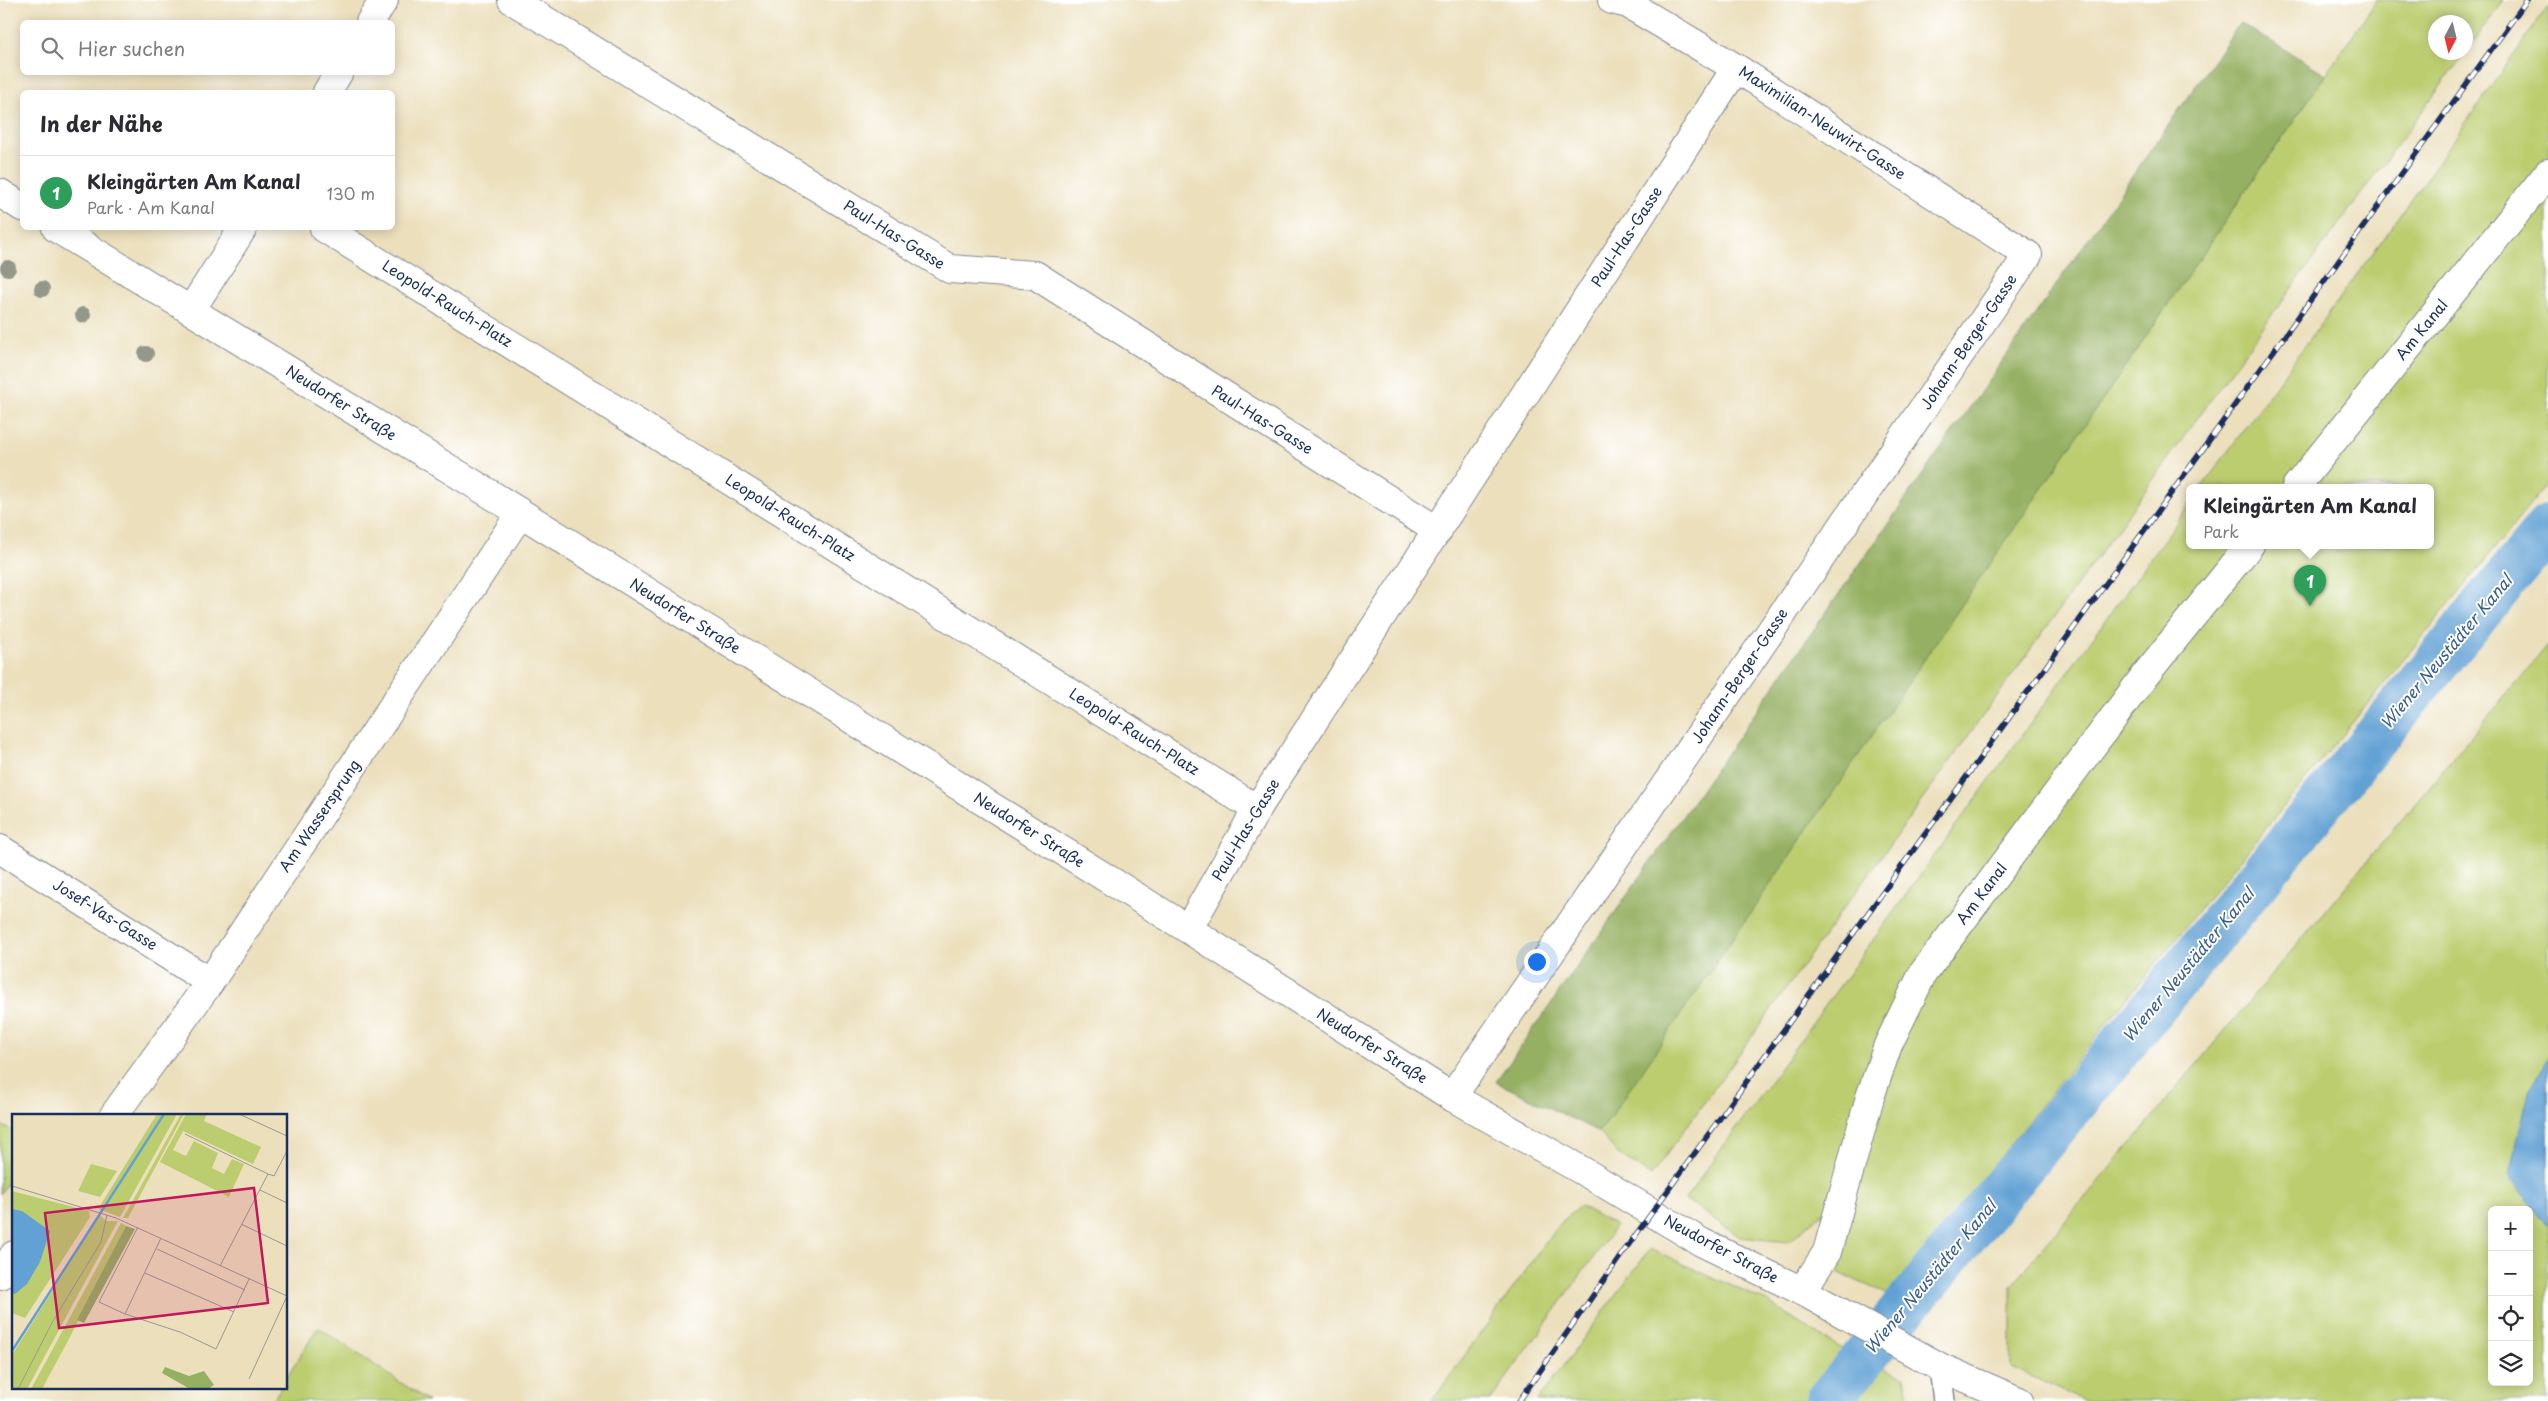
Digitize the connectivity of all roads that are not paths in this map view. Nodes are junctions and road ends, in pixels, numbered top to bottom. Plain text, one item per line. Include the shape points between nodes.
1 (384, 0) edge
2 (512, 0) edge
3 (1612, 0) edge
4 (371, 20) edge
5 (1736, 68) junction
6 (337, 75) edge
7 (327, 90) edge
8 (2548, 173) edge
9 (0, 193) edge
10 (20, 206) edge
11 (59, 230) edge
12 (242, 230) edge
13 (327, 230) edge
14 (2028, 255) joint
15 (191, 310) junction
16 (2298, 484) edge
17 (520, 514) junction
18 (1438, 531) junction
19 (2247, 549) edge
20 (1257, 808) junction
21 (0, 849) edge
22 (1188, 929) junction
23 (210, 982) junction
24 (1452, 1097) junction
25 (115, 1114) edge
26 (12, 1258) edge
27 (0, 1275) edge
28 (1802, 1291) junction
29 (1940, 1367) junction
30 (1944, 1401) edge
31 (2019, 1401) edge

1 - 4 street
2 - 18 street, Paul-Has-Gasse via 950,270 1035,275
3 - 5 street, Maximilian-Neuwirt-Gasse via 1628,4
5 - 14 street, Maximilian-Neuwirt-Gasse
5 - 18 street, Paul-Has-Gasse
6 - 7 street
8 - 16 street, Am Kanal
9 - 10 street
11 - 15 street, Neudorfer Straße
12 - 15 street
13 - 20 street, Leopold-Rauch-Platz
14 - 24 street, Johann-Berger-Gasse
15 - 17 street, Neudorfer Straße
17 - 22 street, Neudorfer Straße
17 - 23 street, Am Wassersprung
18 - 20 street, Paul-Has-Gasse
19 - 28 street, Am Kanal via 2146,674 1923,973 1888,1045 1870,1097 1827,1252
20 - 22 street, Paul-Has-Gasse
21 - 23 street, Josef-Vas-Gasse
22 - 24 street, Neudorfer Straße
23 - 25 street, Am Wassersprung
24 - 28 street, Neudorfer Straße via 1701,1242
26 - 27 street
28 - 29 street, Neudorfer Straße
29 - 30 lane
29 - 31 street, Neudorfer Straße

